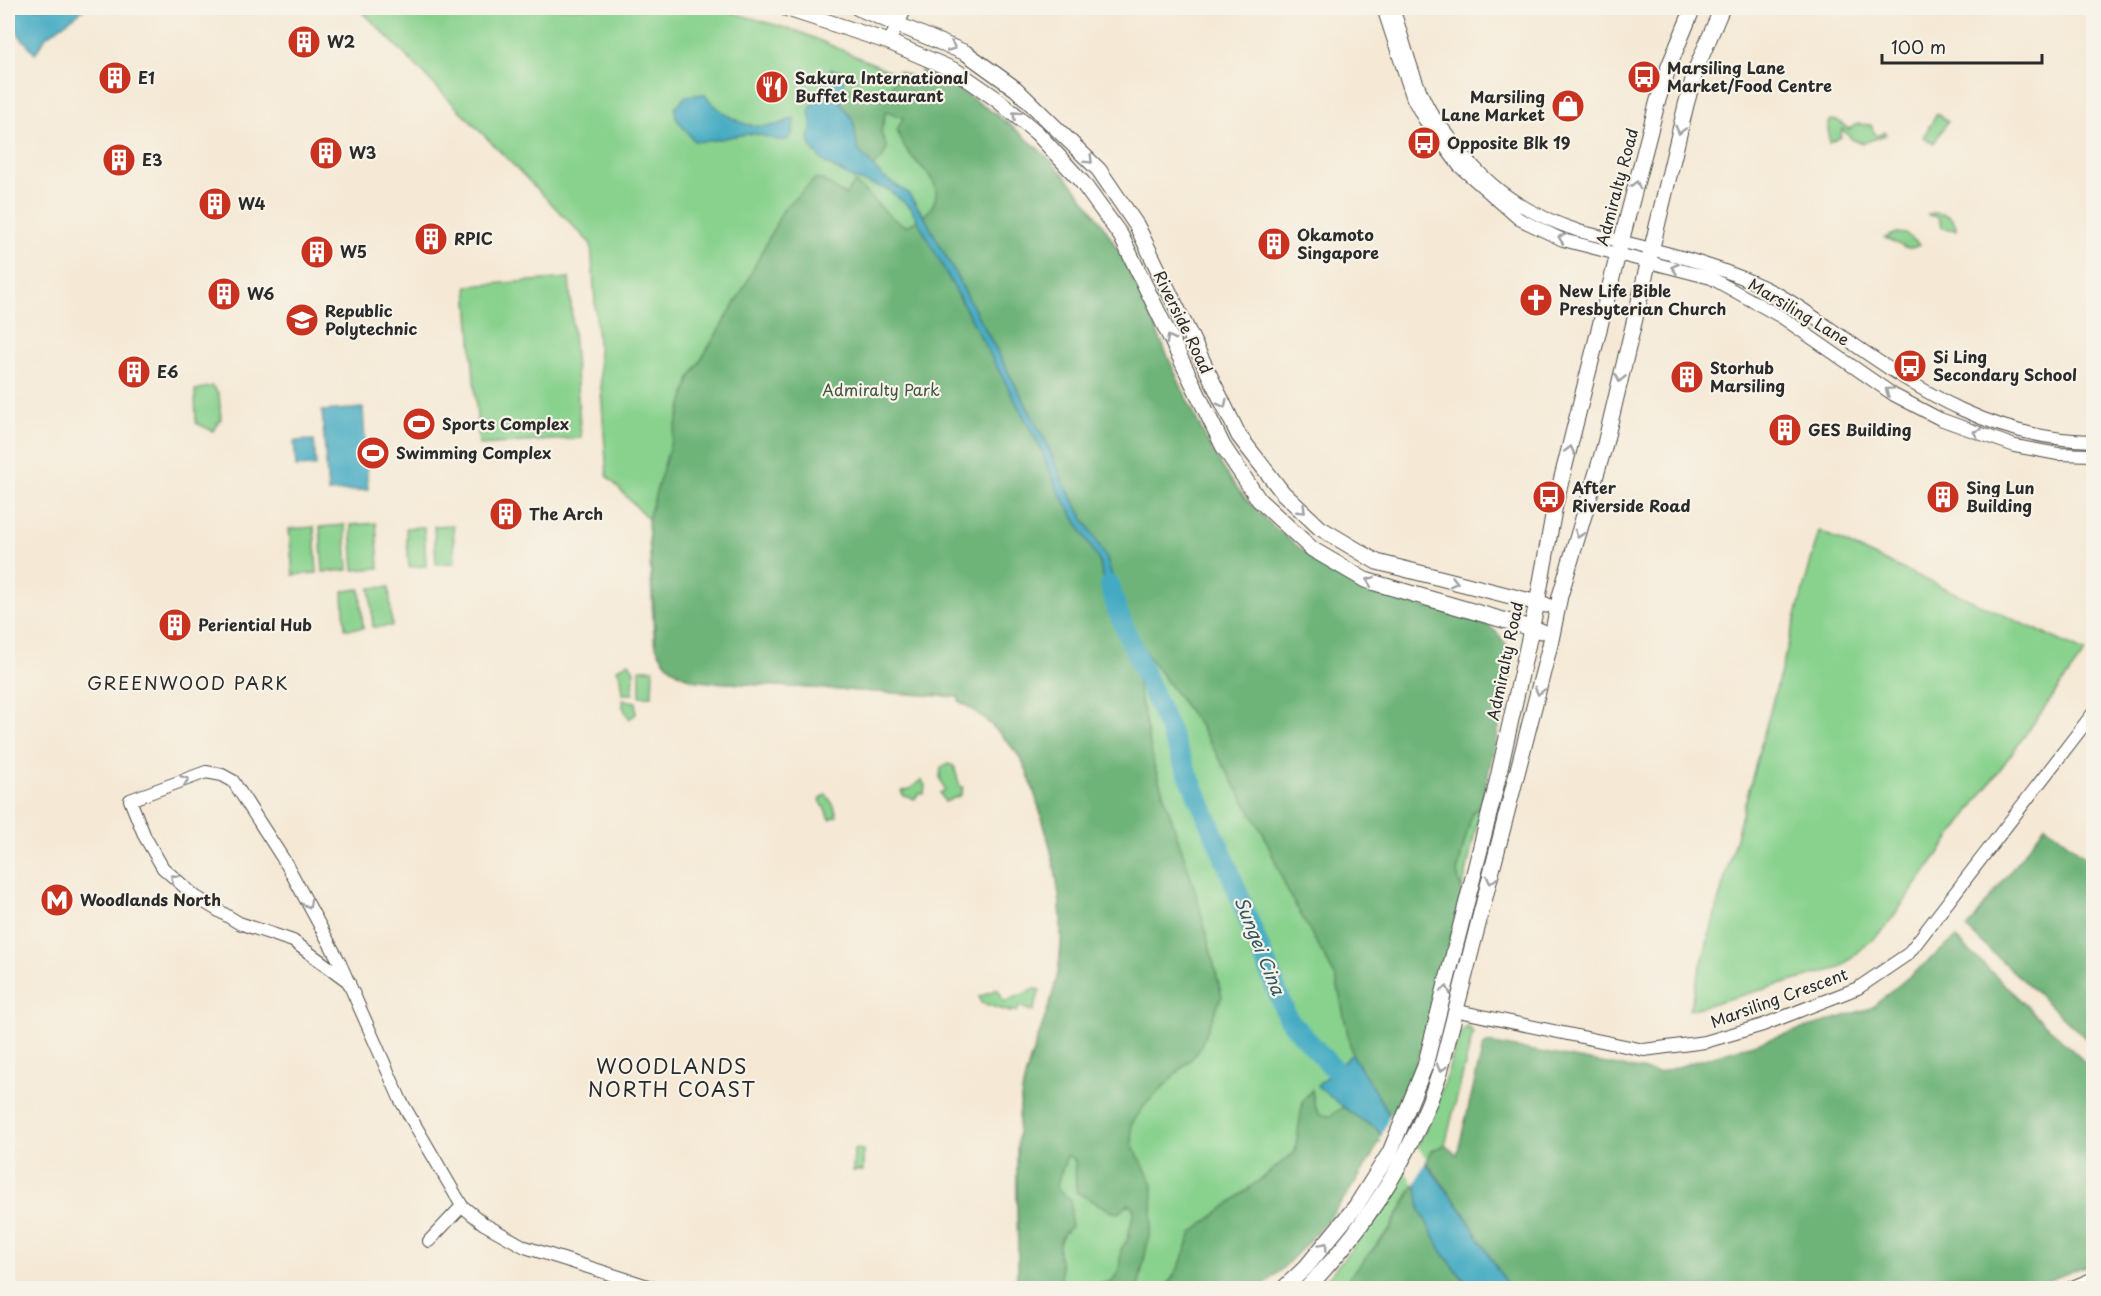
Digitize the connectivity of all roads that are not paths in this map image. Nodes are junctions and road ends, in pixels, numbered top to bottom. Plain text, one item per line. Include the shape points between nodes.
1 (785, 8) edge
2 (858, 8) edge
3 (906, 8) edge
4 (1383, 8) edge
5 (1393, 8) edge
6 (1694, 8) edge
7 (1722, 8) edge
8 (898, 23) junction
9 (889, 42) junction
10 (1404, 56) junction
11 (1620, 248) junction
12 (1649, 256) junction
13 (2094, 441) edge
14 (2094, 455) edge
15 (1537, 603) junction
16 (1558, 608) junction
17 (1531, 629) junction
18 (1553, 634) junction
19 (2094, 712) edge
20 (349, 982) junction
21 (1458, 1011) junction
22 (462, 1206) junction
23 (429, 1241) dead end
24 (2094, 1278) edge
25 (654, 1288) edge
26 (1284, 1288) edge
27 (1307, 1288) edge
28 (2070, 1288) edge

1 - 9 main road, Riverside Road
2 - 8 main road, Riverside Road
3 - 8 street
4 - 10 street, Marsiling Lane
5 - 10 street, Marsiling Lane
11 -> 6 main road, Admiralty Road via 1658,100
7 -> 12 main road via 1696,69
8 - 9 street
8 -> 15 main road, Riverside Road via 966,53 990,69 1099,170 1137,226 1239,436 1283,493 1320,528 1377,562
17 -> 9 main road, Riverside Road via 1365,580 1312,549 1259,500 1224,446 1125,244 1082,182 1037,133 995,98 956,71
10 - 11 street, Marsiling Lane via 1428,107 1467,160 1497,190 1552,222
11 - 12 street, Marsiling Lane
15 -> 11 main road, Admiralty Road via 1555,505
12 - 13 street, Marsiling Lane via 1719,269 1778,294 1904,379 1966,413 2025,432
14 -> 12 street, Marsiling Lane via 2058,454 2015,446 1940,419 1894,394 1783,318 1711,278
12 -> 16 main road via 1596,478
15 - 16 main road, Riverside Road
15 - 17 main road, Admiralty Road
16 - 18 main road
17 - 18 main road, Riverside Road
26 -> 17 main road, Admiralty Road via 1356,1206 1390,1152 1425,1066
18 -> 21 main road
19 - 21 street, Marsiling Crescent via 1908,954 1858,988 1763,1025 1705,1042 1644,1050
20 -> 20 street via 293,941 239,922 196,897 162,868 130,800 206,772 233,781 287,865
20 - 22 street via 401,1101
21 -> 27 main road via 1429,1107 1400,1166 1369,1216
22 - 23 street
22 - 25 street via 484,1224 525,1247
24 - 28 street

